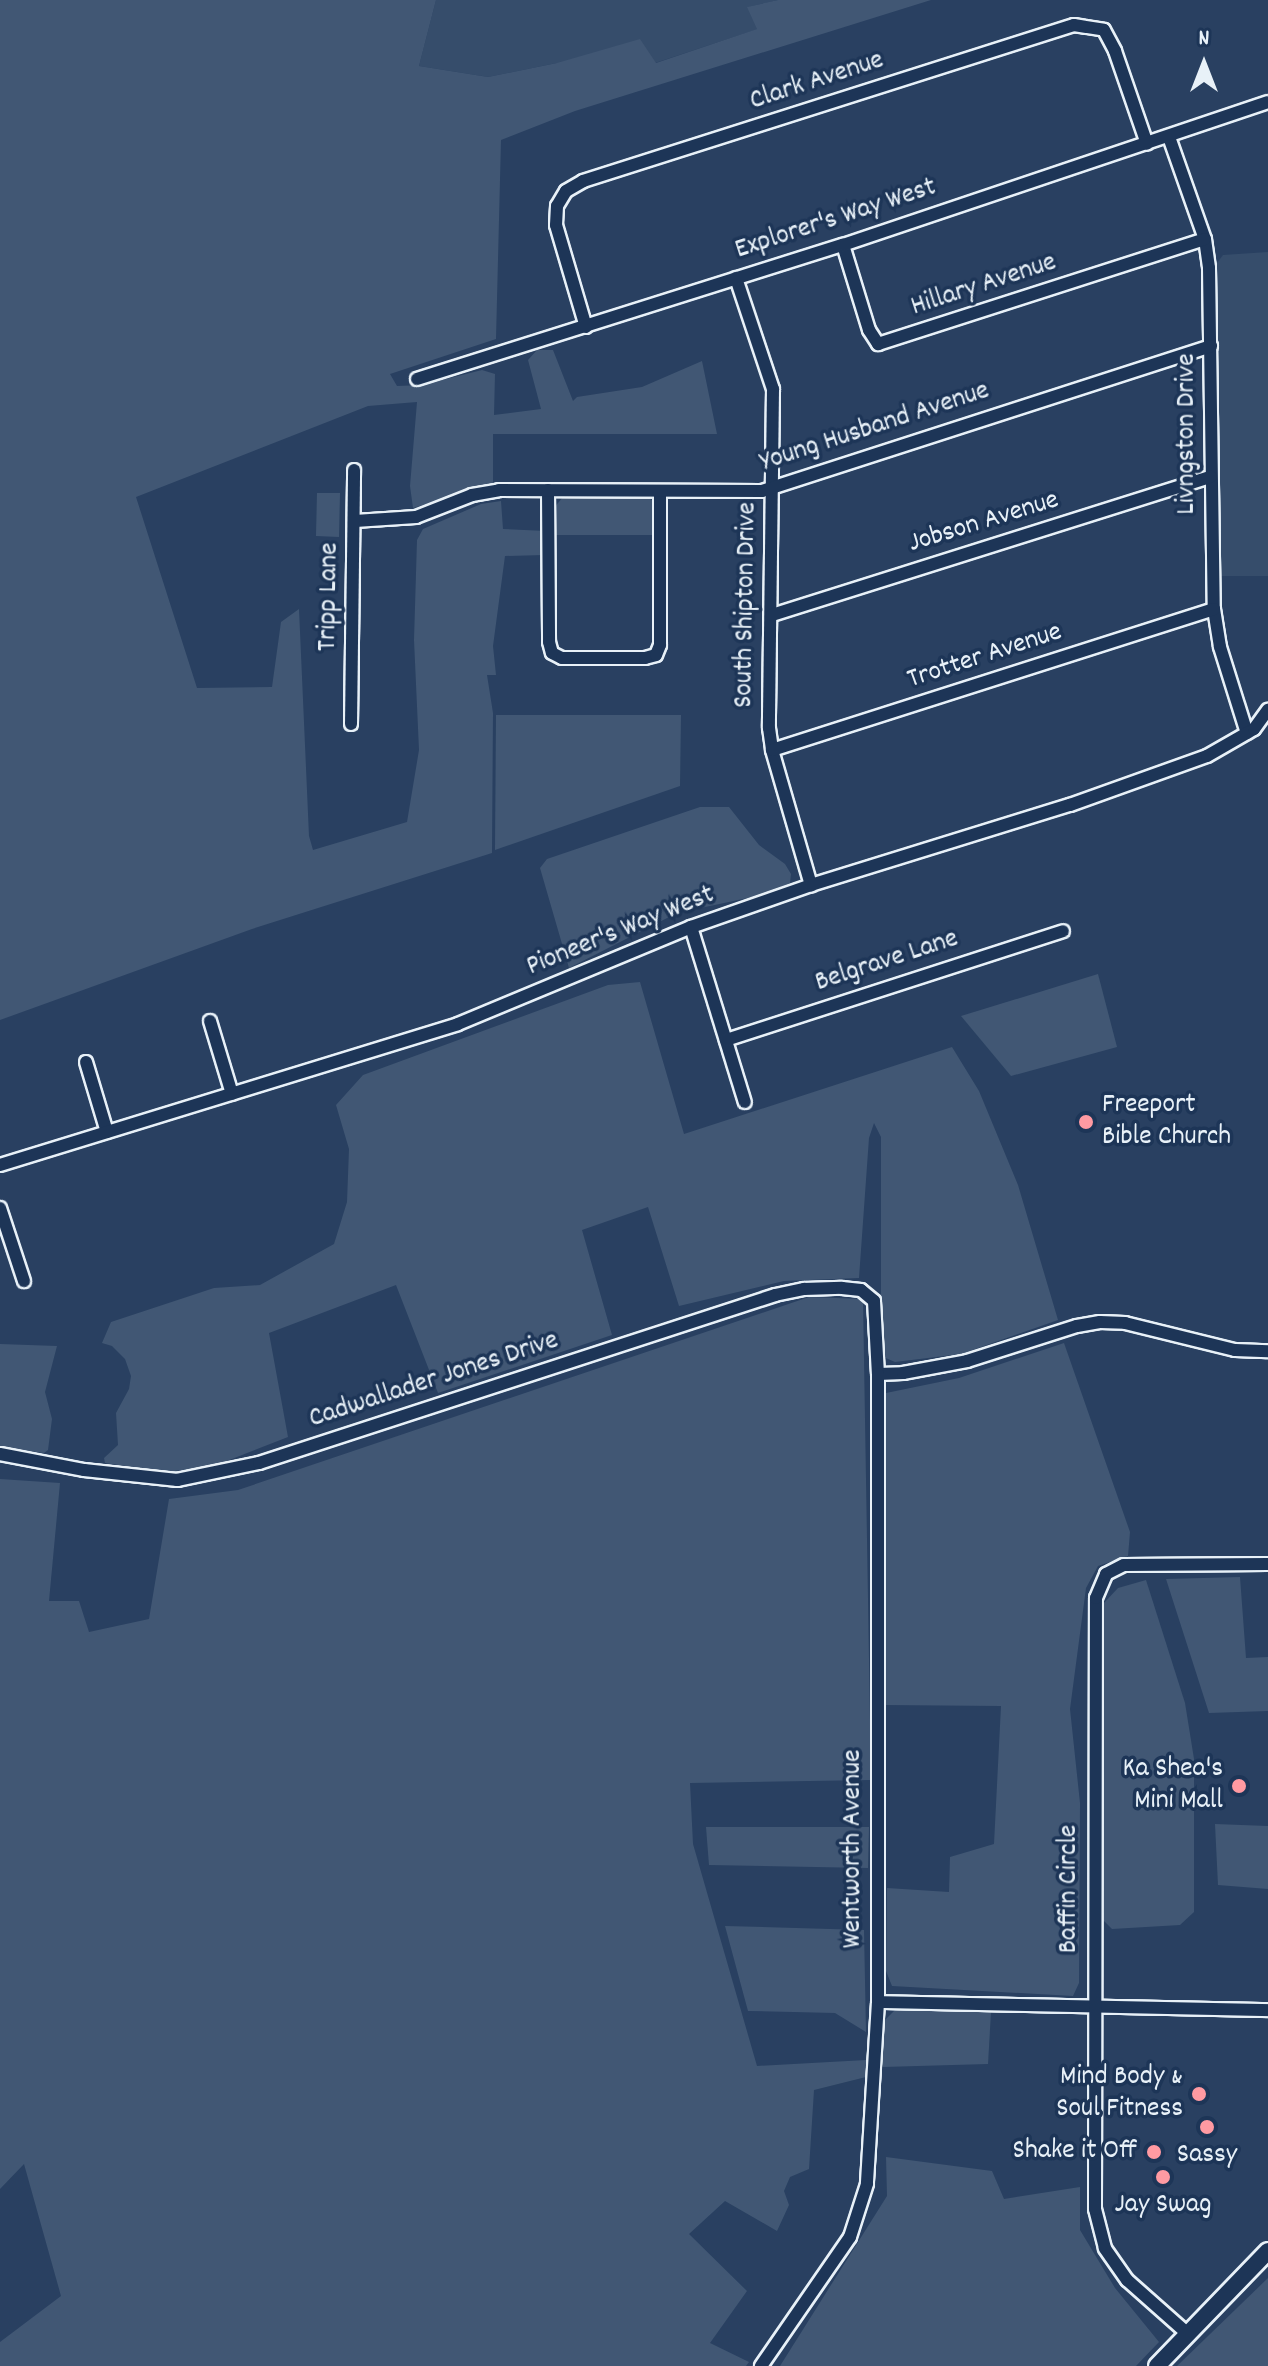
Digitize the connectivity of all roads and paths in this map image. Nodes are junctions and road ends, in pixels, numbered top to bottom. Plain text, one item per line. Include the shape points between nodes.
1 (1268, 102) edge
2 (1169, 137) junction
3 (1147, 144) junction
4 (1205, 239) junction
5 (843, 245) junction
6 (736, 278) junction
7 (586, 327) junction
8 (1211, 346) junction
9 (417, 379) dead end
10 (354, 470) dead end
11 (1211, 477) junction
12 (773, 486) junction
13 (548, 490) junction
14 (660, 491) junction
15 (355, 521) junction
16 (1214, 609) junction
17 (772, 615) junction
18 (1268, 710) edge
19 (351, 724) dead end
20 (1268, 730) edge
21 (1250, 731) junction
22 (772, 750) junction
23 (811, 885) junction
24 (691, 927) junction
25 (1063, 931) dead end
26 (210, 1021) dead end
27 (726, 1040) junction
28 (86, 1062) dead end
29 (232, 1094) junction
30 (745, 1102) dead end
31 (107, 1132) junction
32 (0, 1165) edge
33 (0, 1208) edge
34 (24, 1281) dead end
35 (874, 1301) joint
36 (1268, 1351) edge
37 (878, 1374) junction
38 (0, 1454) edge
39 (1268, 1564) edge
40 (878, 2002) junction
41 (1094, 2004) junction
42 (1268, 2010) edge
43 (1268, 2251) edge
44 (1188, 2334) junction
45 (761, 2366) edge
46 (1157, 2366) edge

1 - 2 street, Explorer's Way West
2 - 3 street, Explorer's Way West
2 - 4 street, Livngston Drive
3 - 5 street, Explorer's Way West
3 - 7 street, Clark Avenue via 1104,30 1074,25 583,181 566,191 557,206 556,225
4 - 5 street, Hillary Avenue via 878,344
4 - 8 street, Livngston Drive
5 - 6 street, Explorer's Way West
6 - 7 street, Explorer's Way West
6 - 12 street, South Shipton Drive via 773,389
7 - 9 street, Explorer's Way West
8 - 11 street, Livngston Drive
8 - 12 street, Young Husband Avenue
10 - 15 street, Tripp Lane
11 - 16 street, Livngston Drive
11 - 17 street, Jobson Avenue
12 - 14 street, Young Husband Avenue via 762,491
12 - 17 street, South Shipton Drive
13 - 14 street, Young Husband Avenue
13 - 14 street via 549,642 552,653 562,658 656,655
13 - 15 street, Young Husband Avenue via 499,490 416,517
15 - 19 street, Tripp Lane
16 - 21 street, Livngston Drive via 1220,647
16 - 22 street, Trotter Avenue
17 - 22 street, South Shipton Drive
18 - 21 street, Pioneer's Way West
20 - 21 street
21 - 23 street, Pioneer's Way West via 1207,756 1083,800
22 - 23 street, South Shipton Drive
23 - 24 street, Pioneer's Way West
24 - 27 street
24 - 29 street, Pioneer's Way West via 458,1024
25 - 27 street, Belgrave Lane
26 - 29 street
27 - 30 street
28 - 31 street
29 - 31 street, Pioneer's Way West
31 - 32 street, Pioneer's Way West
33 - 34 street
35 - 37 street, Wentworth Avenue
35 - 38 street, Cadwallader Jones Drive via 861,1290 842,1288 775,1295 259,1463 177,1480
36 - 37 street via 1235,1350 1125,1323 1100,1322 967,1361
37 - 40 street, Wentworth Avenue
39 - 41 street, Baffin Circle via 1124,1565 1106,1574 1096,1598
40 - 41 street
40 - 45 street, Wentworth Avenue via 867,2184 850,2237
41 - 42 street
41 - 44 street, Baffin Circle via 1095,2209 1105,2248 1127,2280
43 - 44 main road
44 - 46 main road

